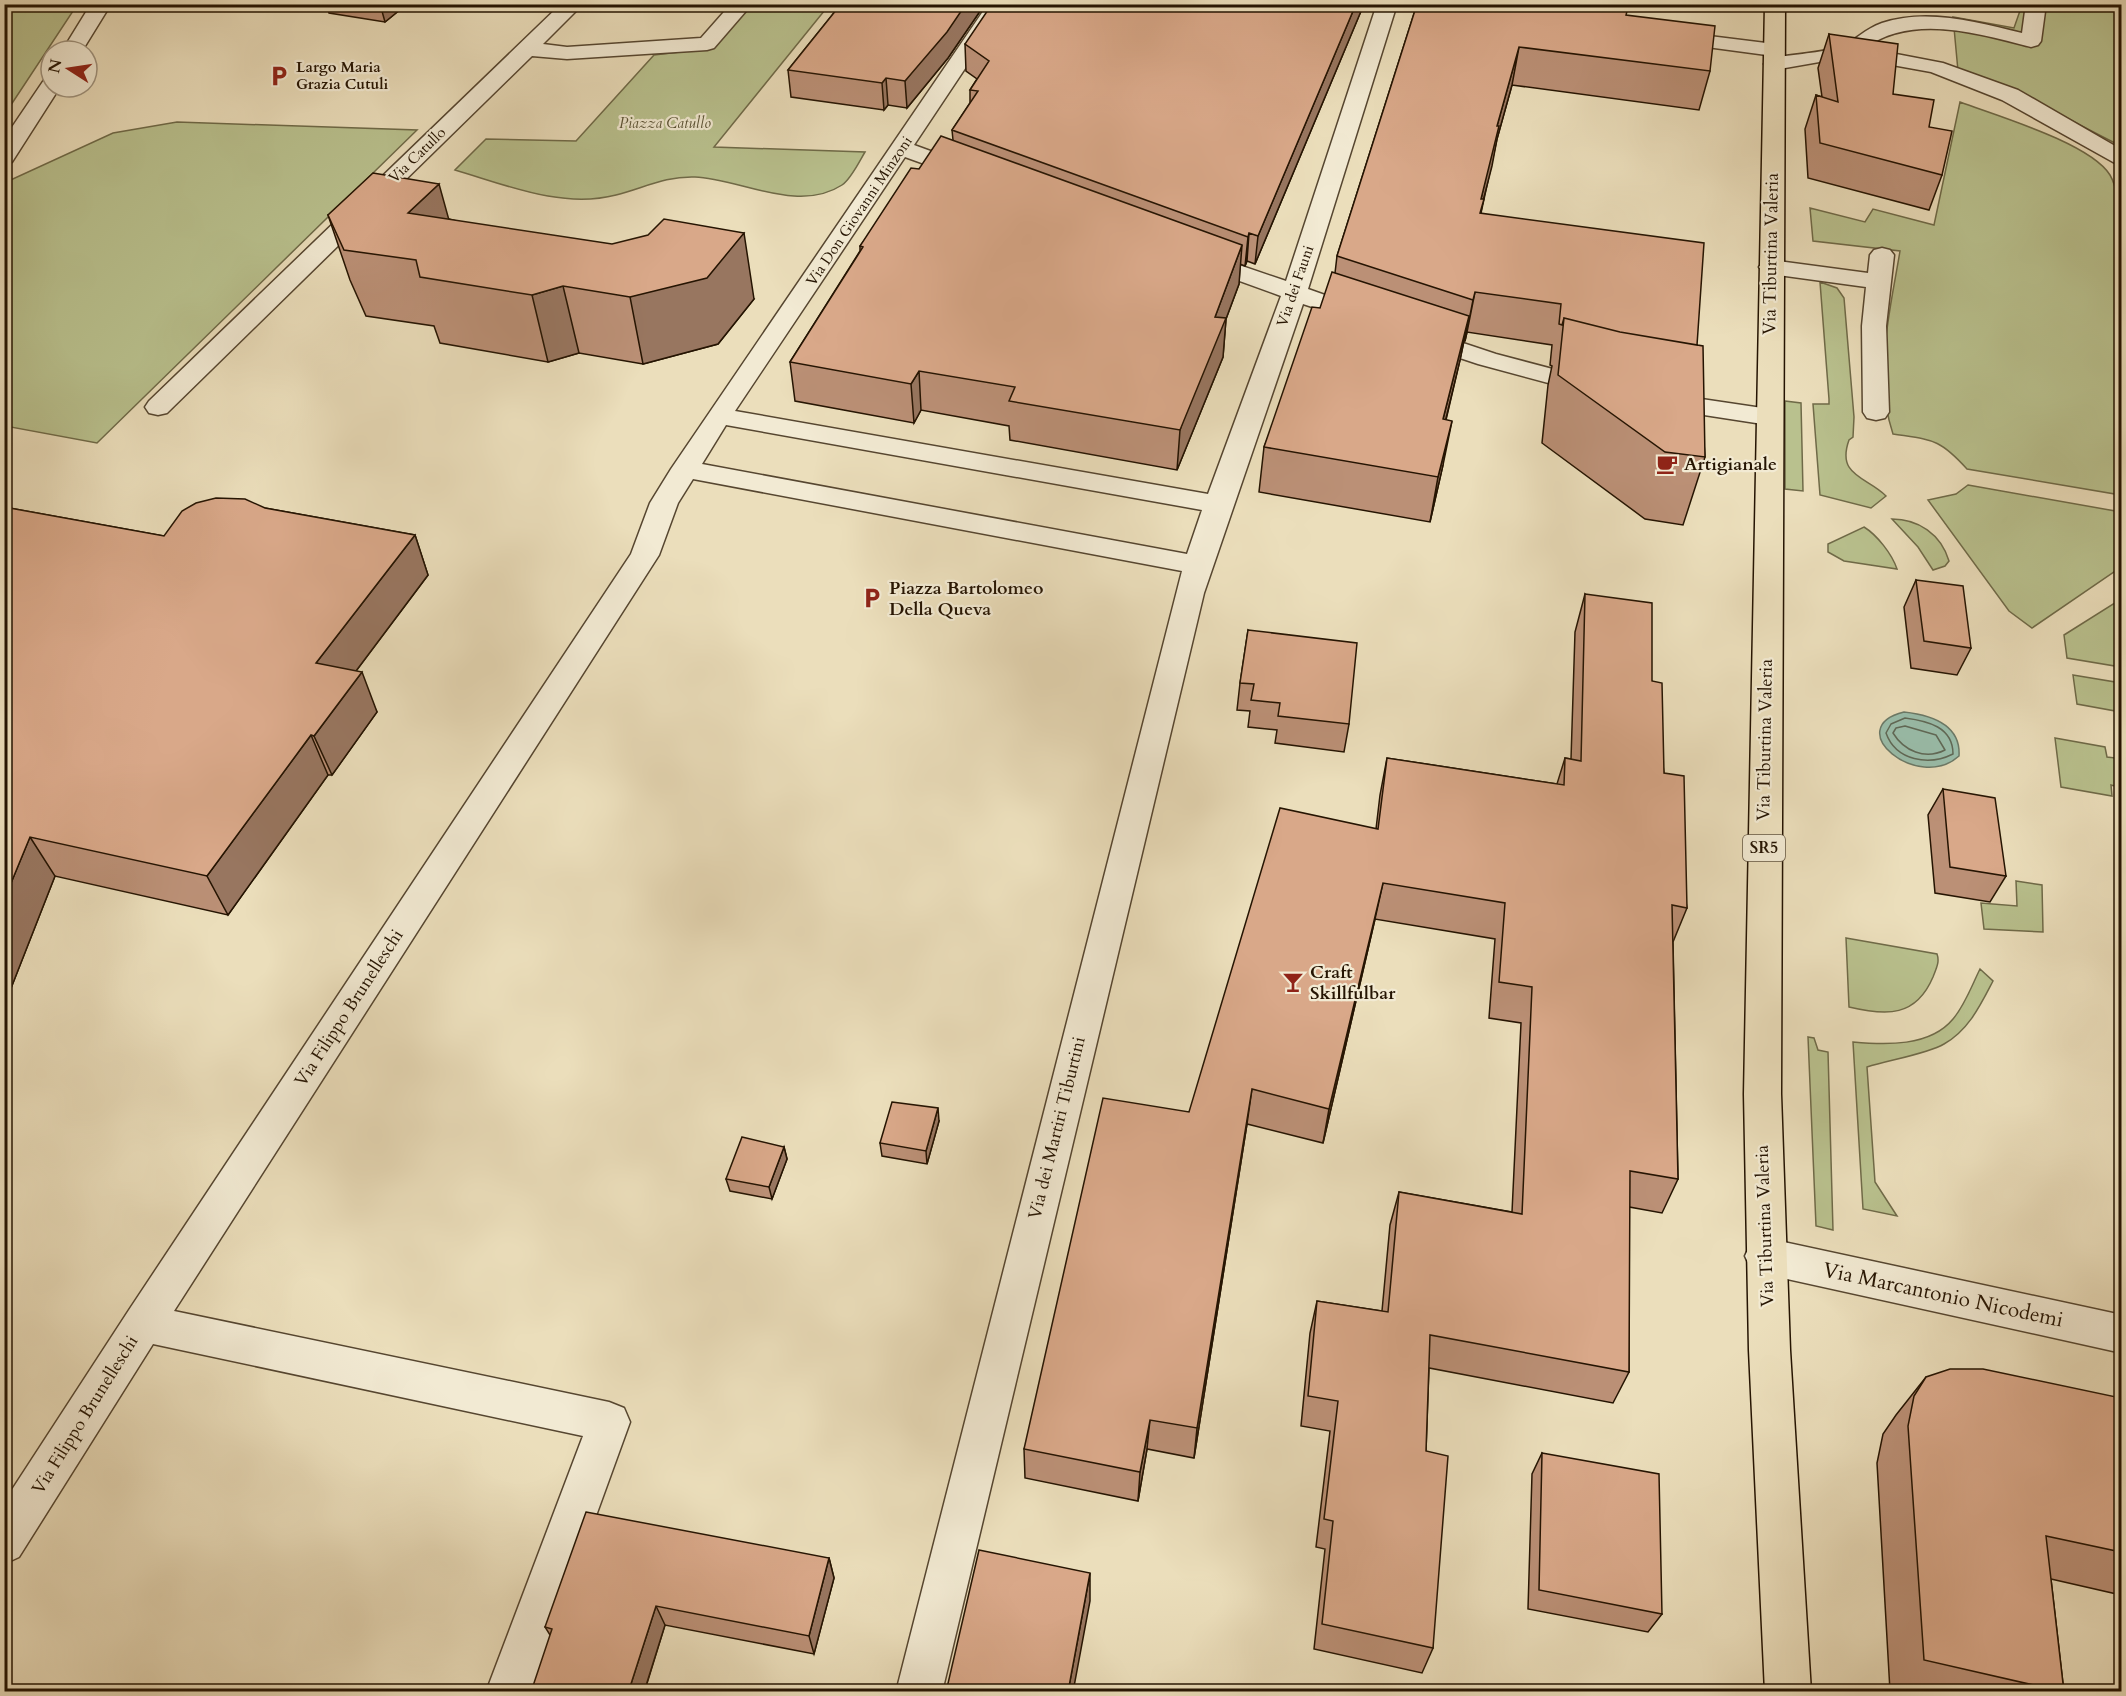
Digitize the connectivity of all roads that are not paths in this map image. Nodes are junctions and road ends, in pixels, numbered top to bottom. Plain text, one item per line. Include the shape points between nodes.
1 (101, 4) edge
2 (573, 4) edge
3 (742, 4) edge
4 (998, 4) edge
5 (1387, 4) edge
6 (1775, 4) edge
7 (2037, 4) edge
8 (1646, 34) edge
9 (79, 39) edge
10 (528, 49) junction
11 (1848, 51) junction
12 (1774, 57) junction
13 (41, 99) edge
14 (901, 148) junction
15 (4, 157) edge
16 (2121, 160) edge
17 (988, 180) edge
18 (1174, 249) edge
19 (1882, 255) dead end
20 (1771, 267) junction
21 (1879, 282) junction
22 (1293, 294) junction
23 (158, 407) dead end
24 (1876, 412) dead end
25 (719, 416) junction
26 (1769, 417) junction
27 (685, 469) junction
28 (1218, 504) junction
29 (1197, 565) junction
30 (1765, 1256) junction
31 (143, 1323) junction
32 (2121, 1334) edge
33 (4, 1542) edge
34 (509, 1692) edge
35 (919, 1692) edge
36 (1788, 1692) edge

1 - 9 street
2 - 10 street, Via Catullo
3 - 10 street via 708,44 567,53
4 - 14 street, Via Don Giovanni Minzoni
5 - 22 street, Via dei Fauni
6 - 12 main road, Via Tiburtina Valeria / SR5
7 - 11 street via 2031,41 1962,25 1922,23 1880,30 1859,40
8 - 12 street
10 - 23 street, Via Catullo
11 - 12 street
11 - 16 street via 1915,62 1988,85
12 - 20 main road, Via Tiburtina Valeria / SR5
13 - 15 street
14 - 17 street
14 - 25 street, Via Don Giovanni Minzoni
18 - 22 street
19 - 21 street
20 - 21 street
20 - 26 main road, Via Tiburtina Valeria / SR5
21 - 24 street via 1874,326
22 - 26 street via 1487,359 1623,394
22 - 28 street, Via dei Fauni
25 - 27 street
25 - 28 street
26 - 30 main road, Via Tiburtina Valeria / SR5 via 1762,1008
27 - 29 street
27 - 31 street, Via Filippo Brunelleschi via 663,503 645,555
28 - 29 street, Via dei Fauni
29 - 35 street, Via dei Martiri Tiburtini
30 - 32 street, Via Marcantonio Nicodemi
30 - 36 main road, Via Tiburtina Valeria / SR5
31 - 33 street, Via Filippo Brunelleschi
31 - 34 street via 609,1422

